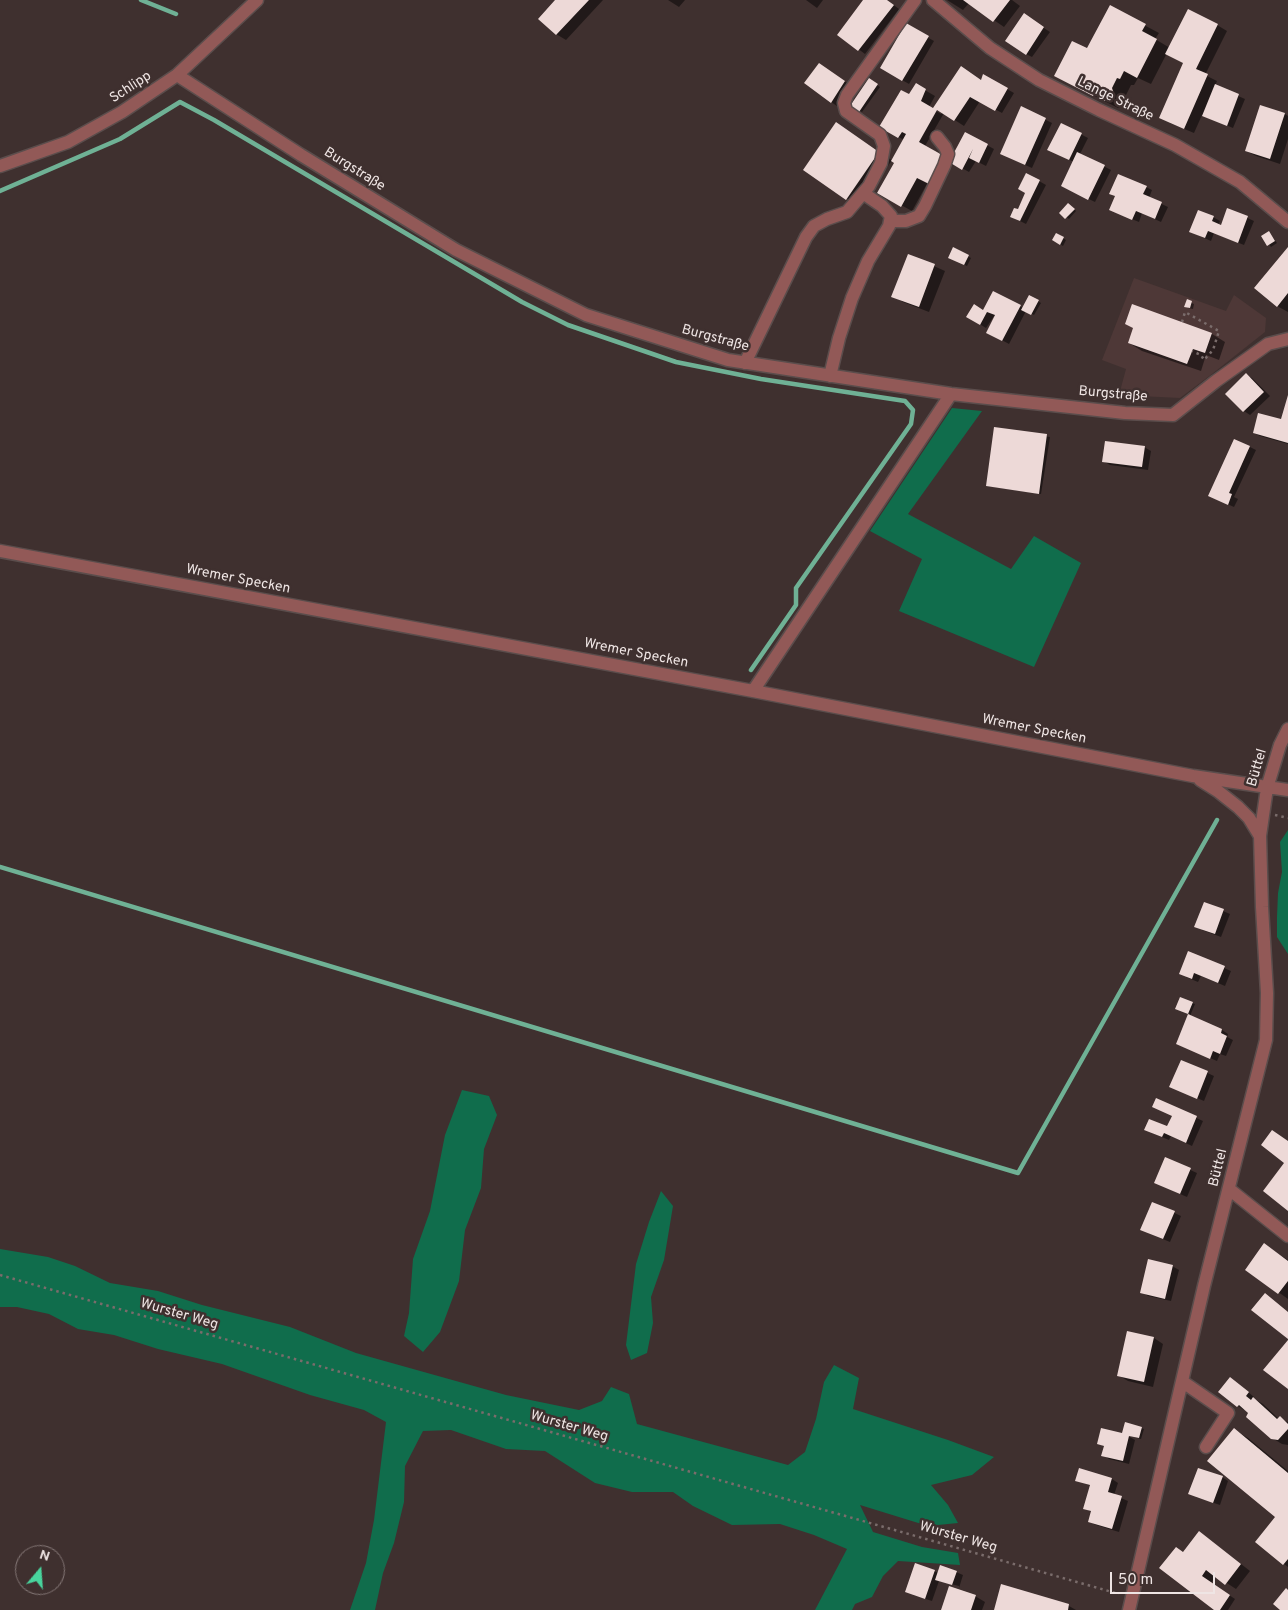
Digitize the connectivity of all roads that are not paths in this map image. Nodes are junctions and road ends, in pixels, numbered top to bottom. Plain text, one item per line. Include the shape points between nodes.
1 (257, 0) edge
2 (915, 0) edge
3 (933, 0) edge
4 (177, 75) junction
5 (936, 137) dead end
6 (0, 166) edge
7 (863, 193) junction
8 (890, 221) junction
9 (1288, 222) edge
10 (1288, 339) edge
11 (745, 363) junction
12 (830, 376) junction
13 (951, 394) junction
14 (0, 551) edge
15 (754, 691) junction
16 (1288, 728) edge
17 (1194, 776) junction
18 (1267, 788) junction
19 (1288, 790) edge
20 (1260, 836) junction
21 (1229, 1189) junction
22 (1288, 1236) edge
23 (1182, 1382) junction
24 (1206, 1447) dead end
25 (1130, 1604) edge

1 - 4 street, Schlipp
2 - 7 street via 844,103 846,111 880,135 884,146 881,163
3 - 9 street, Lange Straße via 990,48 1039,80 1175,145 1240,182
4 - 6 street, Schlipp via 122,112 68,142
4 - 11 street, Burgstraße via 456,250 586,314
5 - 8 street via 948,154 925,206 919,216 906,221
7 - 8 street via 882,206 891,216
7 - 11 street via 847,212 814,226 806,236
8 - 12 street via 852,298
10 - 13 street, Burgstraße via 1268,344 1173,415 1125,413
11 - 12 street, Burgstraße
12 - 13 street, Burgstraße
13 - 15 street
14 - 15 street, Wremer Specken
15 - 17 street, Wremer Specken
16 - 18 street, Büttel
17 - 18 street, Wremer Specken
17 - 20 street via 1238,807
18 - 19 street, Wremer Specken
18 - 20 street, Büttel
20 - 21 street, Büttel via 1266,1040
21 - 22 street
21 - 23 street, Büttel
23 - 24 street via 1228,1413
23 - 25 street, Büttel

